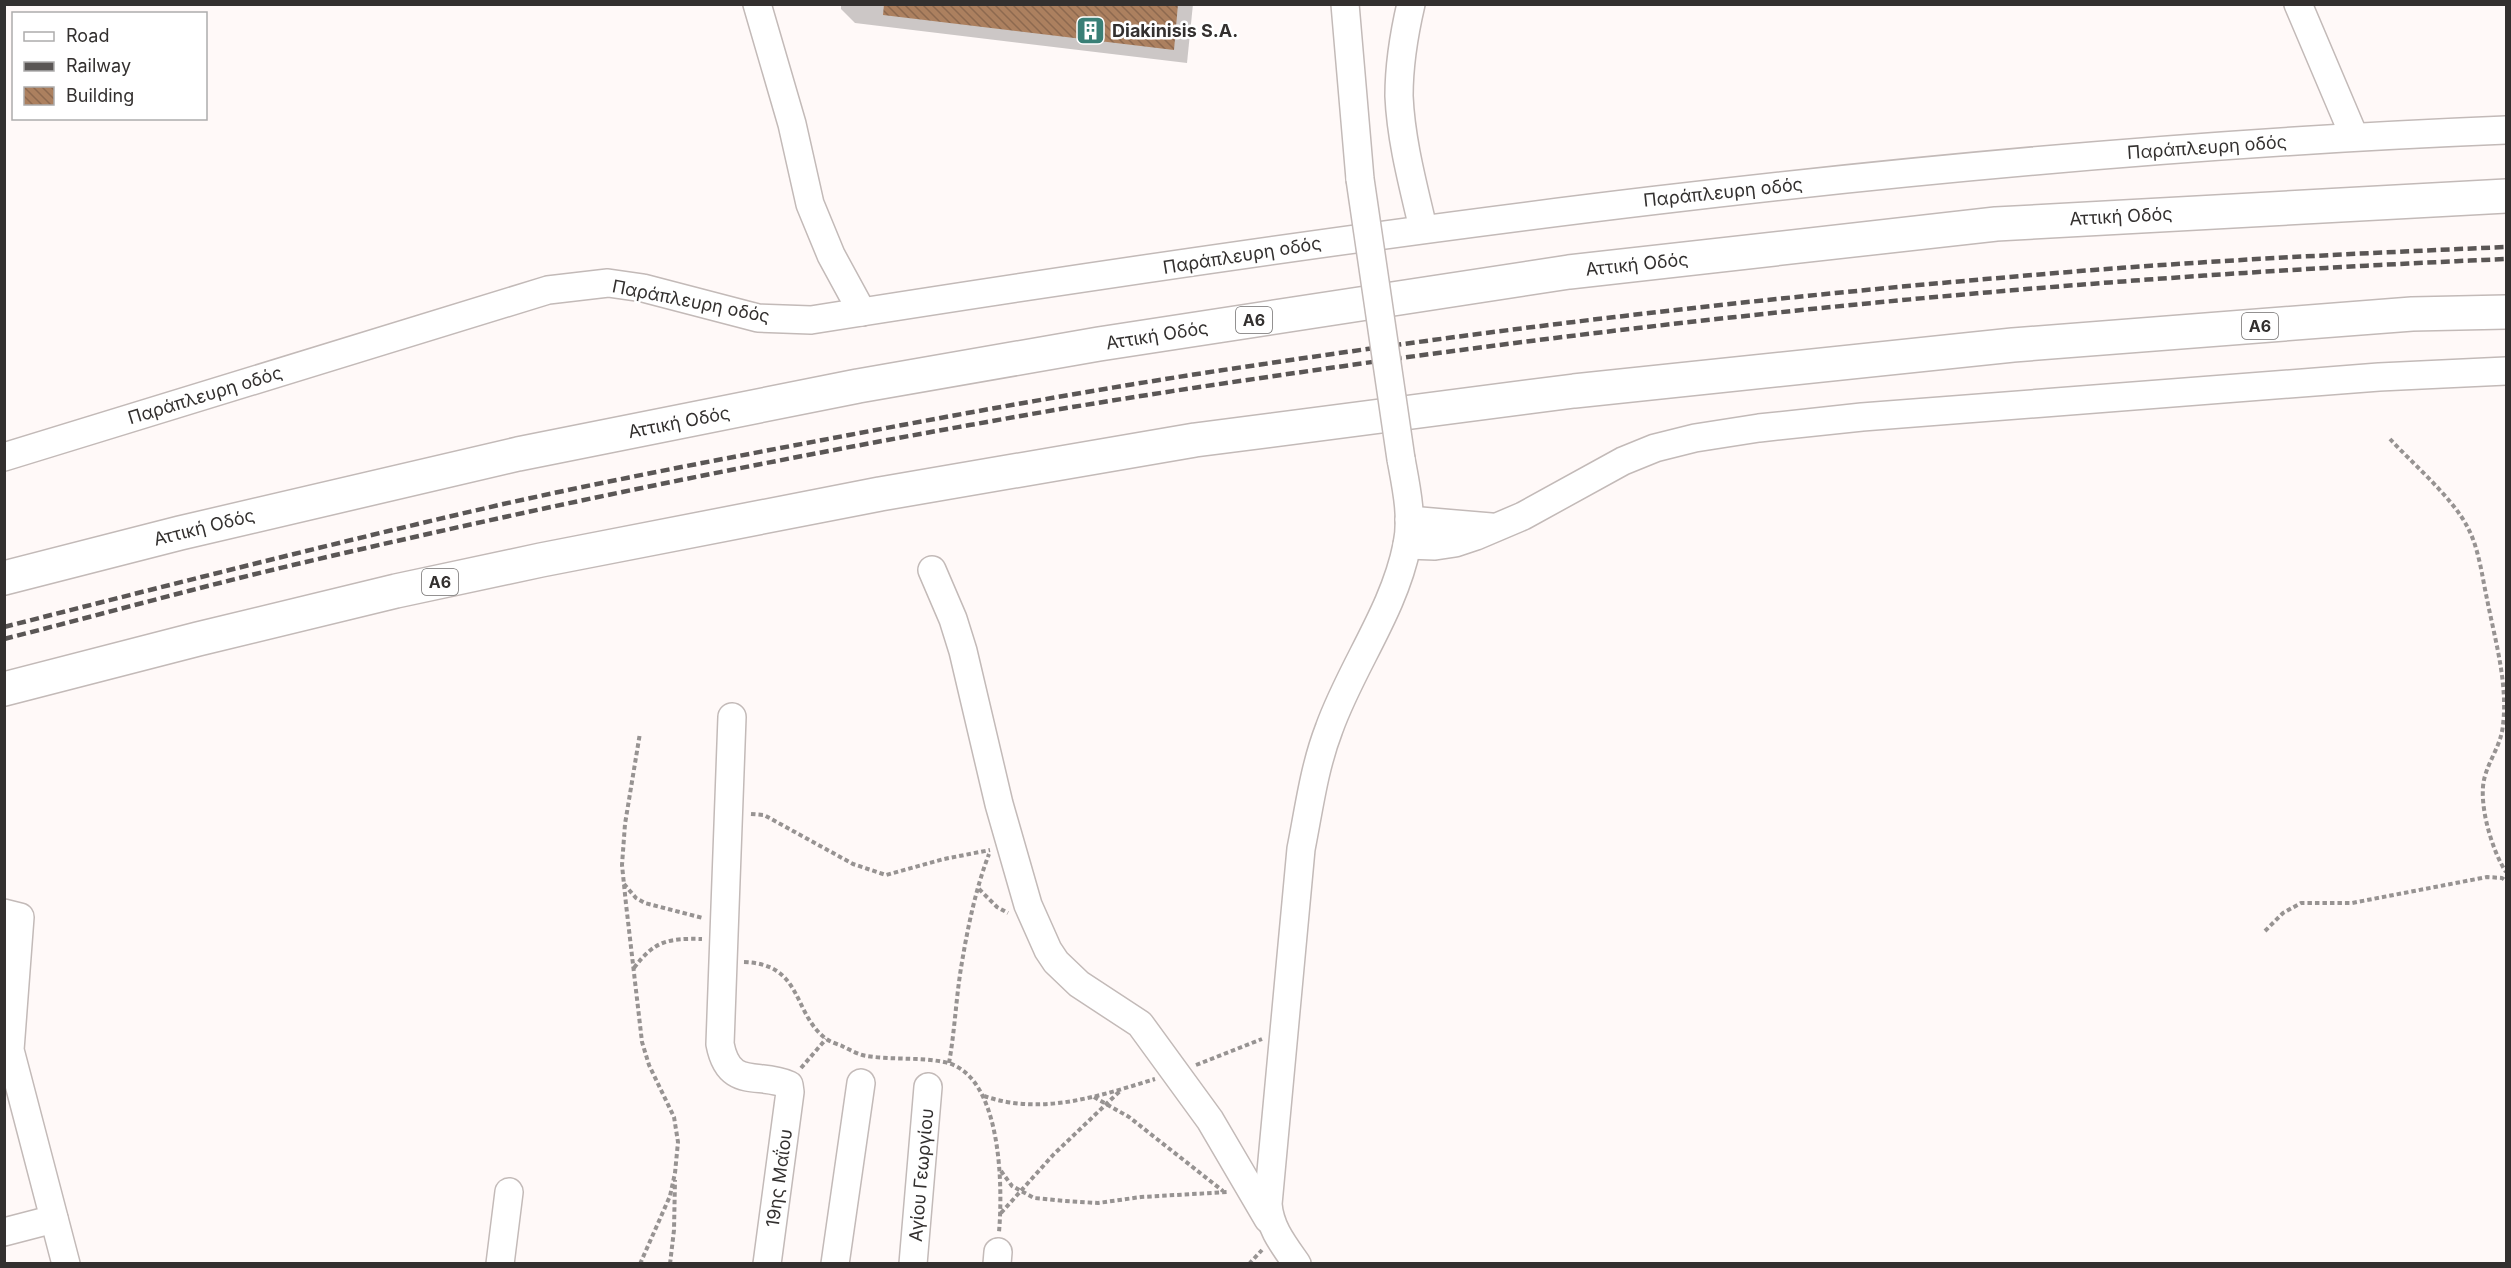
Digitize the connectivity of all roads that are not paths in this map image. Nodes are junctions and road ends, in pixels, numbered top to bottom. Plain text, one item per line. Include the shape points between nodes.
1 (757, 4) edge
2 (1345, 4) edge
3 (1411, 4) edge
4 (2298, 4) edge
5 (2506, 130) edge
6 (2354, 136) junction
7 (2506, 196) edge
8 (1423, 228) junction
9 (862, 312) junction
10 (2506, 312) edge
11 (2506, 371) edge
12 (4, 457) edge
13 (1408, 532) junction
14 (932, 570) dead end
15 (4, 578) edge
16 (4, 689) edge
17 (732, 717) dead end
18 (4, 913) edge
19 (861, 1083) dead end
20 (928, 1087) dead end
21 (14, 1106) edge
22 (508, 1192) dead end
23 (54, 1219) junction
24 (1269, 1221) junction
25 (4, 1232) edge
26 (66, 1263) edge
27 (500, 1263) edge
28 (767, 1263) edge
29 (835, 1263) edge
30 (913, 1263) edge
31 (1297, 1263) edge

1 - 9 street via 792,124 810,204 831,255
2 - 13 street, bridge via 1360,179 1407,493
3 - 8 street via 1399,96 1406,153
4 - 6 street
5 - 6 street, Παράπλευρη οδός
6 - 8 street, Παράπλευρη οδός via 1976,165
7 - 15 highway, Αττική Οδός / Α6 via 1996,224 1569,272 1287,315 870,384 518,454
8 - 9 street, Παράπλευρη οδός
9 - 12 street, Παράπλευρη οδός via 811,320 758,318 643,288 608,283 548,290
10 - 16 highway, Α6 via 2412,314 2013,345 1574,391 1195,440 880,494 541,560 396,591
11 - 13 street via 2333,381 1759,428 1655,448 1494,527
13 - 24 street via 1390,597 1329,728 1301,849
14 - 24 street via 963,651 999,804 1001,849 1038,930 1056,962 1078,984 1140,1024 1210,1120 1237,1191
17 - 28 street, 19ης Μαΐου via 720,1044 723,1059 733,1071 749,1078 778,1080 789,1088
18 - 21 street via 20,917 10,1050
19 - 29 street
20 - 30 street, Αγίου Γεωργίου
21 - 23 street
22 - 27 street
23 - 25 street
23 - 26 street
24 - 31 street

